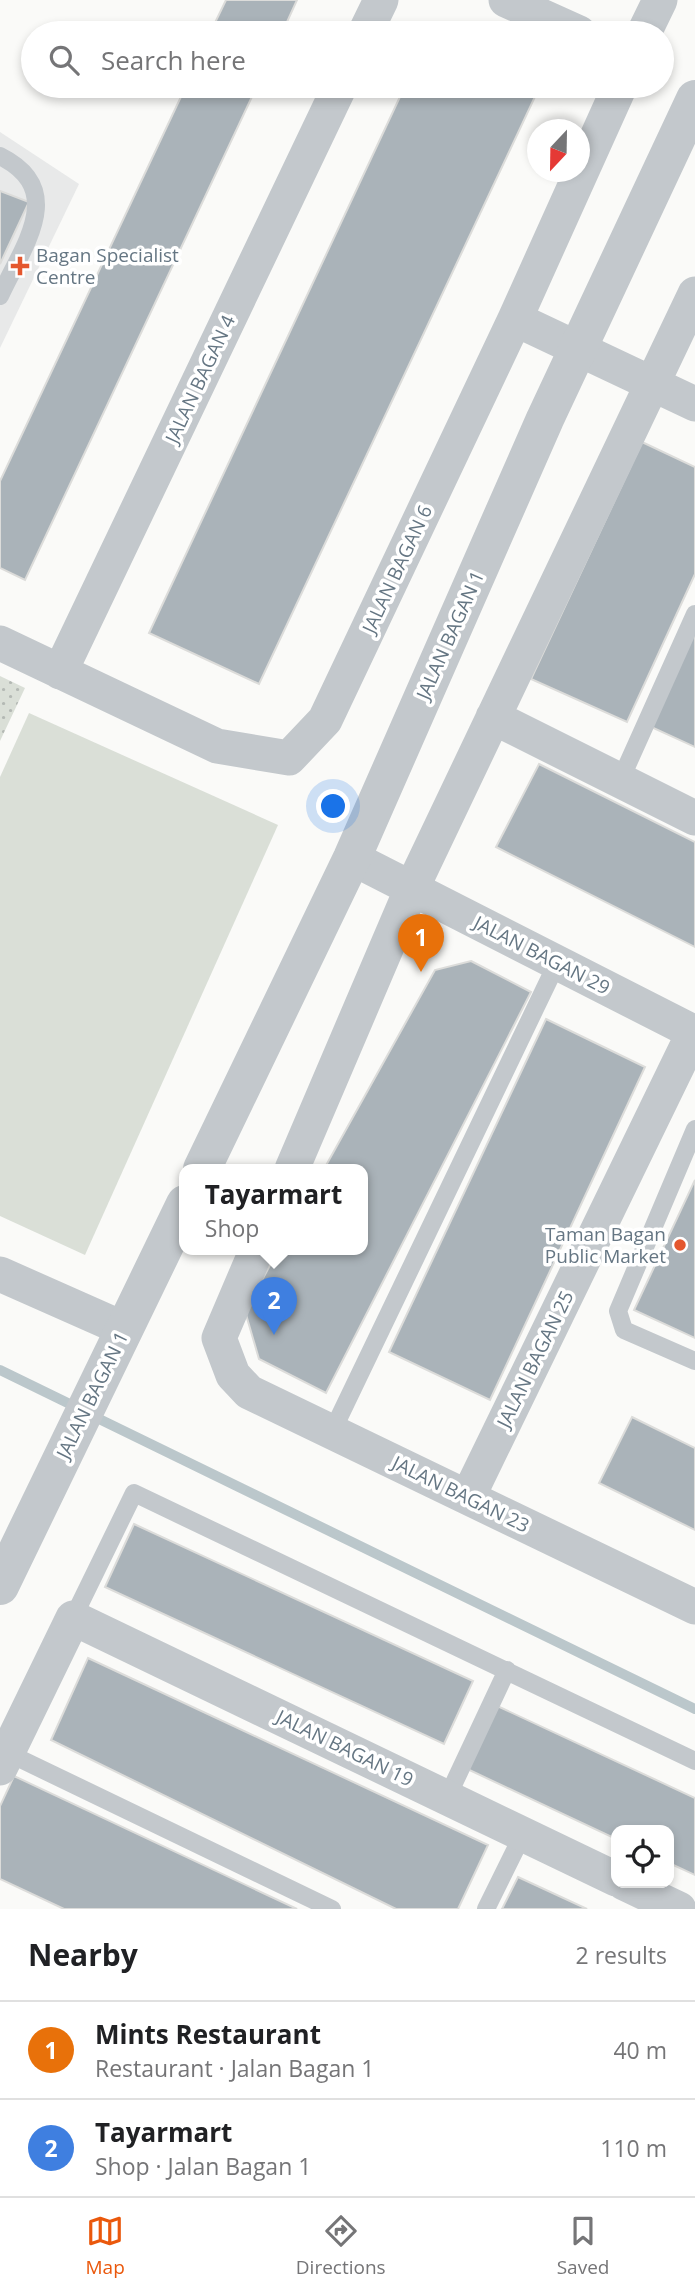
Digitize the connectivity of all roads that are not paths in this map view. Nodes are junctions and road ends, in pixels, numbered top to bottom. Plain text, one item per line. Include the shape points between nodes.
1 (381, 0) edge
2 (506, 0) edge
3 (660, 0) edge
4 (371, 21) edge
5 (552, 21) edge
6 (650, 21) edge
7 (334, 98) edge
8 (615, 98) edge
9 (695, 99) edge
10 (0, 156) edge
11 (695, 294) edge
12 (0, 296) edge
13 (515, 319) junction
14 (578, 349) junction
15 (652, 384) junction
16 (695, 404) edge
17 (695, 614) edge
18 (0, 643) edge
19 (60, 672) junction
20 (493, 717) junction
21 (620, 781) junction
22 (695, 818) edge
23 (352, 858) junction
24 (412, 888) junction
25 (557, 963) junction
26 (694, 1033) edge
27 (695, 1129) edge
28 (204, 1164) edge
29 (294, 1164) edge
30 (179, 1216) edge
31 (254, 1255) edge
32 (0, 1274) edge
33 (117, 1343) junction
34 (695, 1361) edge
35 (332, 1432) junction
36 (468, 1497) junction
37 (0, 1586) edge
38 (695, 1607) edge
39 (74, 1618) junction
40 (507, 1671) junction
41 (4, 1760) edge
42 (695, 1761) edge
43 (447, 1798) junction
44 (523, 1834) junction
45 (611, 1877) edge
46 (635, 1888) edge
47 (332, 1909) edge
48 (486, 1909) edge
49 (679, 1909) edge

1 - 4 street
2 - 5 street
3 - 6 street
7 - 19 street, JALAN BAGAN 4
8 - 13 street, JALAN BAGAN 6
9 - 14 street, JALAN BAGAN 1
10 - 12 lane via 19,166 34,186 38,214
11 - 15 street
13 - 14 street
13 - 19 street, JALAN BAGAN 6 via 326,720 289,758 217,746
14 - 15 street
14 - 23 street, JALAN BAGAN 1
15 - 16 street
15 - 20 street
17 - 21 lane
18 - 19 street, JALAN BAGAN 6
20 - 21 street
20 - 24 street
21 - 22 street
23 - 24 street, JALAN BAGAN 29
23 - 28 street, JALAN BAGAN 1
24 - 25 street, JALAN BAGAN 29
24 - 29 street
25 - 26 street, JALAN BAGAN 29
25 - 35 lane
26 - 36 street, JALAN BAGAN 25
27 - 34 lane via 618,1311 624,1329
30 - 33 street, JALAN BAGAN 1
31 - 35 street, JALAN BAGAN 23 via 219,1338 233,1375 249,1392
32 - 33 street
33 - 37 street, JALAN BAGAN 1
35 - 36 street, JALAN BAGAN 23
36 - 38 street, JALAN BAGAN 23
39 - 40 lane via 134,1493
39 - 41 street
39 - 43 street, JALAN BAGAN 19
40 - 42 lane
40 - 43 lane
41 - 47 lane
43 - 44 street, JALAN BAGAN 19
44 - 45 street, JALAN BAGAN 19
44 - 48 lane
46 - 49 street

